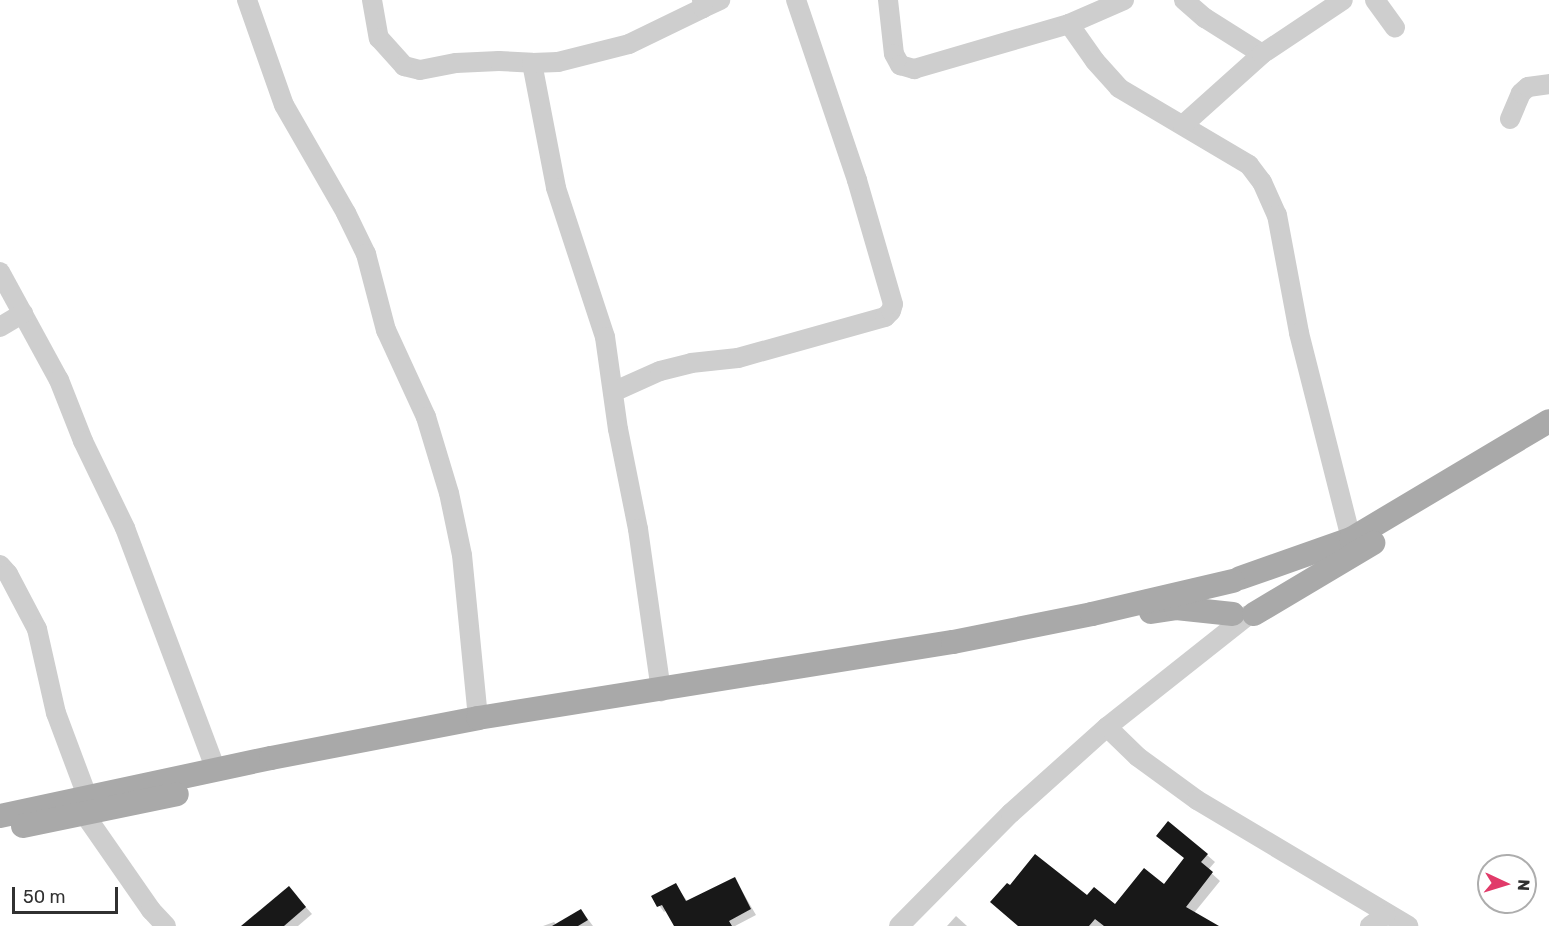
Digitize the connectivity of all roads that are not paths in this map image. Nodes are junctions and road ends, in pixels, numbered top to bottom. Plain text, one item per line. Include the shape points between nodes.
1 (247, 0) edge
2 (372, 0) edge
3 (796, 0) edge
4 (888, 0) edge
5 (1124, 0) edge
6 (1184, 0) edge
7 (1343, 0) edge
8 (1375, 0) edge
9 (709, 3) edge
10 (1069, 24) junction
11 (1395, 28) dead end
12 (1262, 54) junction
13 (532, 63) junction
14 (1549, 84) edge
15 (1510, 119) dead end
16 (1183, 125) junction
17 (0, 272) edge
18 (23, 314) junction
19 (0, 327) edge
20 (613, 392) junction
21 (1549, 421) edge
22 (1549, 438) edge
23 (1351, 539) junction
24 (0, 566) edge
25 (1236, 601) junction
26 (1211, 646) junction
27 (661, 691) junction
28 (478, 718) junction
29 (1107, 727) junction
30 (216, 770) junction
31 (86, 805) junction
32 (0, 816) edge
33 (0, 831) edge
34 (1378, 920) edge
35 (166, 926) edge
36 (898, 926) edge
37 (1408, 926) edge

1 - 28 street via 284,105 366,254 387,330 426,417 449,493 462,555
2 - 13 street via 379,38 405,66 420,70 456,63
3 - 20 street via 857,180 893,304 891,311 885,317 738,358 660,370
4 - 10 street via 894,54 900,65 914,69
5 - 10 street
6 - 12 street
7 - 12 street
8 - 11 street
9 - 13 street via 629,44 558,62
10 - 16 street via 1119,88
12 - 16 street
13 - 20 street via 556,188 605,338
14 - 15 street via 1528,87 1521,93
16 - 23 street via 1249,165 1262,182 1277,215 1299,333
17 - 18 street
18 - 19 street
18 - 30 street via 59,380 82,441 125,528
20 - 27 street
21 - 23 main road
22 - 25 main road
23 - 25 main road
24 - 31 street via 37,629 57,713
25 - 26 street
25 - 26 street
25 - 27 main road via 1092,614 953,642
25 - 31 main road via 1130,615 956,656 480,733
26 - 29 street
27 - 28 main road
28 - 30 main road
29 - 34 street via 1138,757 1197,800
29 - 36 street via 1011,813
30 - 31 main road
31 - 32 main road
31 - 33 main road
31 - 35 street via 151,910
34 - 37 street

